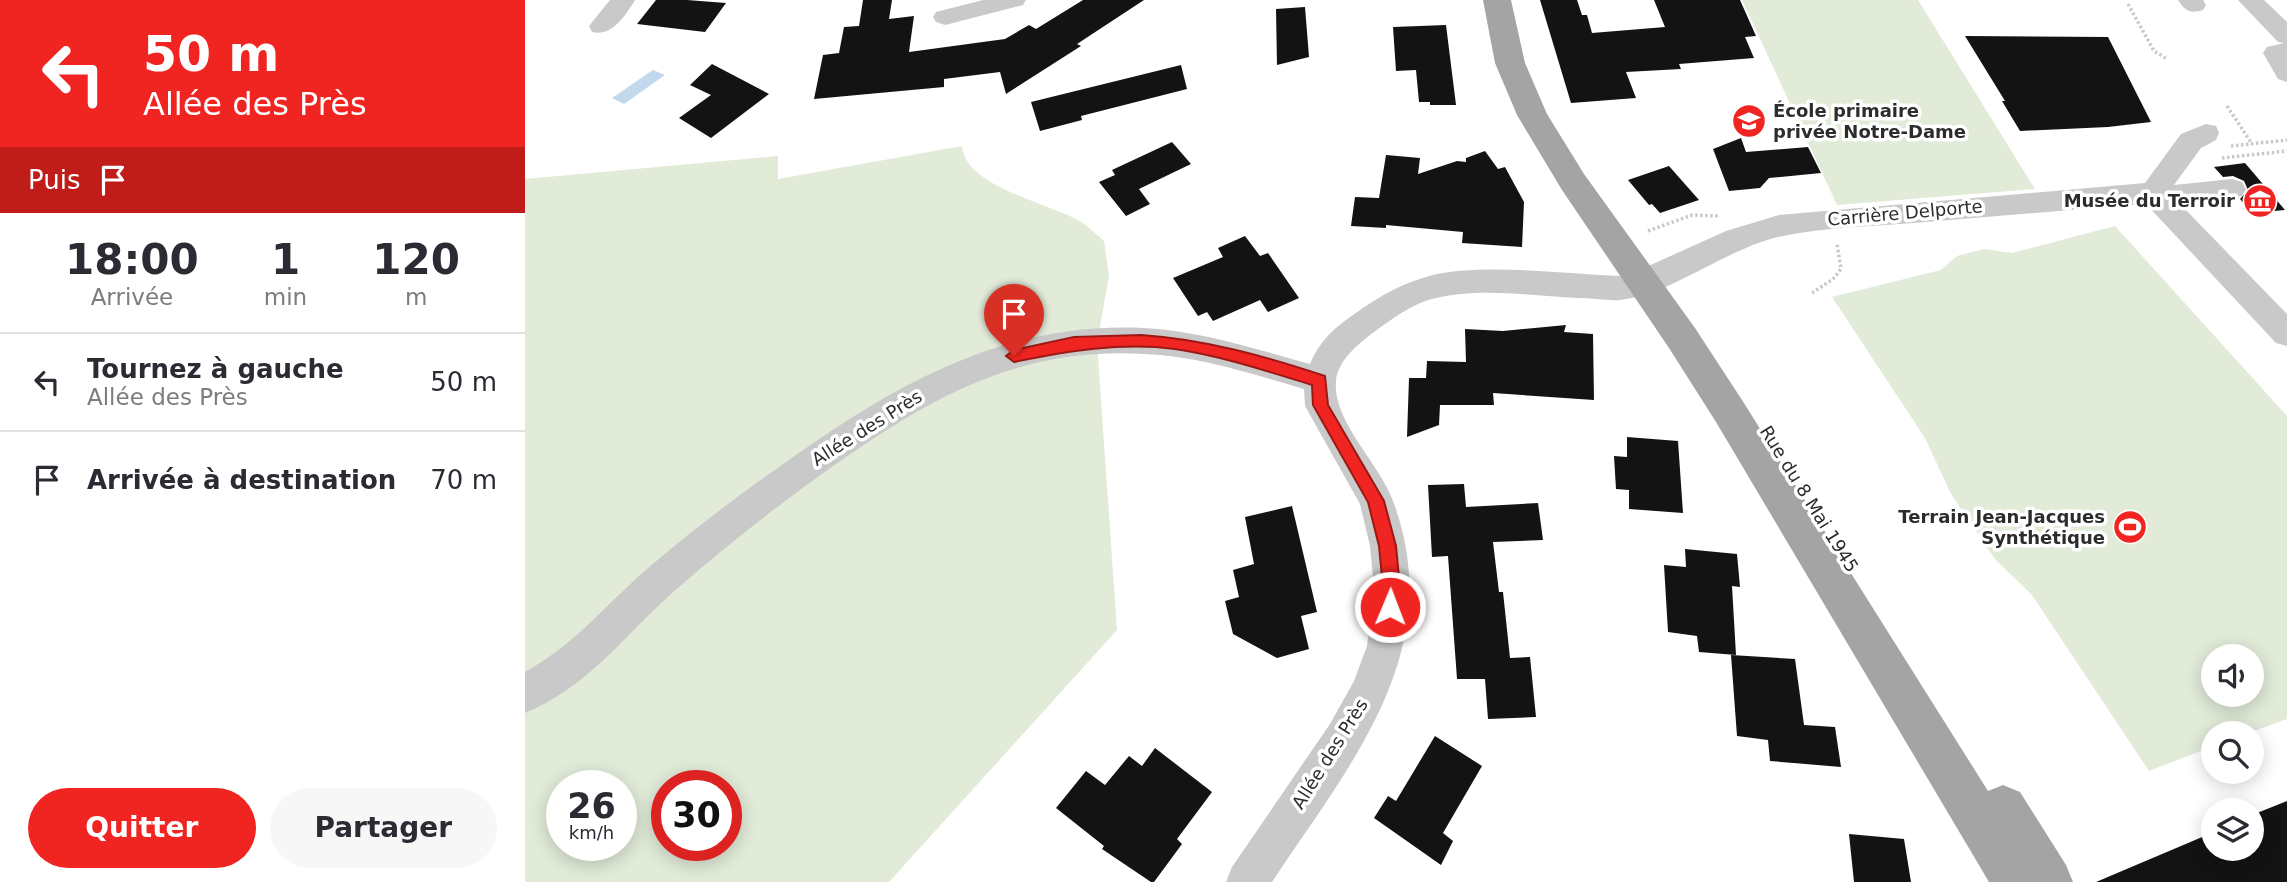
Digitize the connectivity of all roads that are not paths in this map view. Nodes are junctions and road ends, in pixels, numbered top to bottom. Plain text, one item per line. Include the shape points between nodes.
1 (623, 0) edge
2 (1014, 0) edge
3 (1497, 0) edge
4 (2252, 2) edge
5 (945, 17) dead end
6 (601, 26) dead end
7 (2287, 36) edge
8 (2287, 51) edge
9 (2287, 73) edge
10 (2206, 133) road end
11 (2232, 189) dead end
12 (2155, 195) junction
13 (1655, 277) junction
14 (2287, 334) edge
15 (1319, 380) junction
16 (525, 694) edge
17 (1247, 882) edge
18 (2017, 882) edge
19 (2049, 882) edge

1 - 6 street
2 - 5 street
3 - 13 main road, Rue du 8 Mai 1945 via 1517,86 1580,193
4 - 7 street
8 - 9 street via 2276,52
10 - 12 street via 2192,141
11 - 12 street, Carrière Delporte
12 - 13 street, Carrière Delporte via 1835,219 1760,231
12 - 14 street
13 - 15 street via 1609,289 1487,282 1435,286 1385,309 1345,337 1327,360
13 - 18 main road, Rue du 8 Mai 1945 via 1729,411
13 - 19 main road, Rue du 8 Mai 1945 via 1686,298
15 - 16 street, Allée des Près via 1226,353 1141,341 1074,344 1014,356 964,373 902,402 797,473 653,585 578,660
15 - 17 street, Allée des Près via 1321,405 1375,501 1388,546 1392,588 1386,646 1370,691 1344,738

